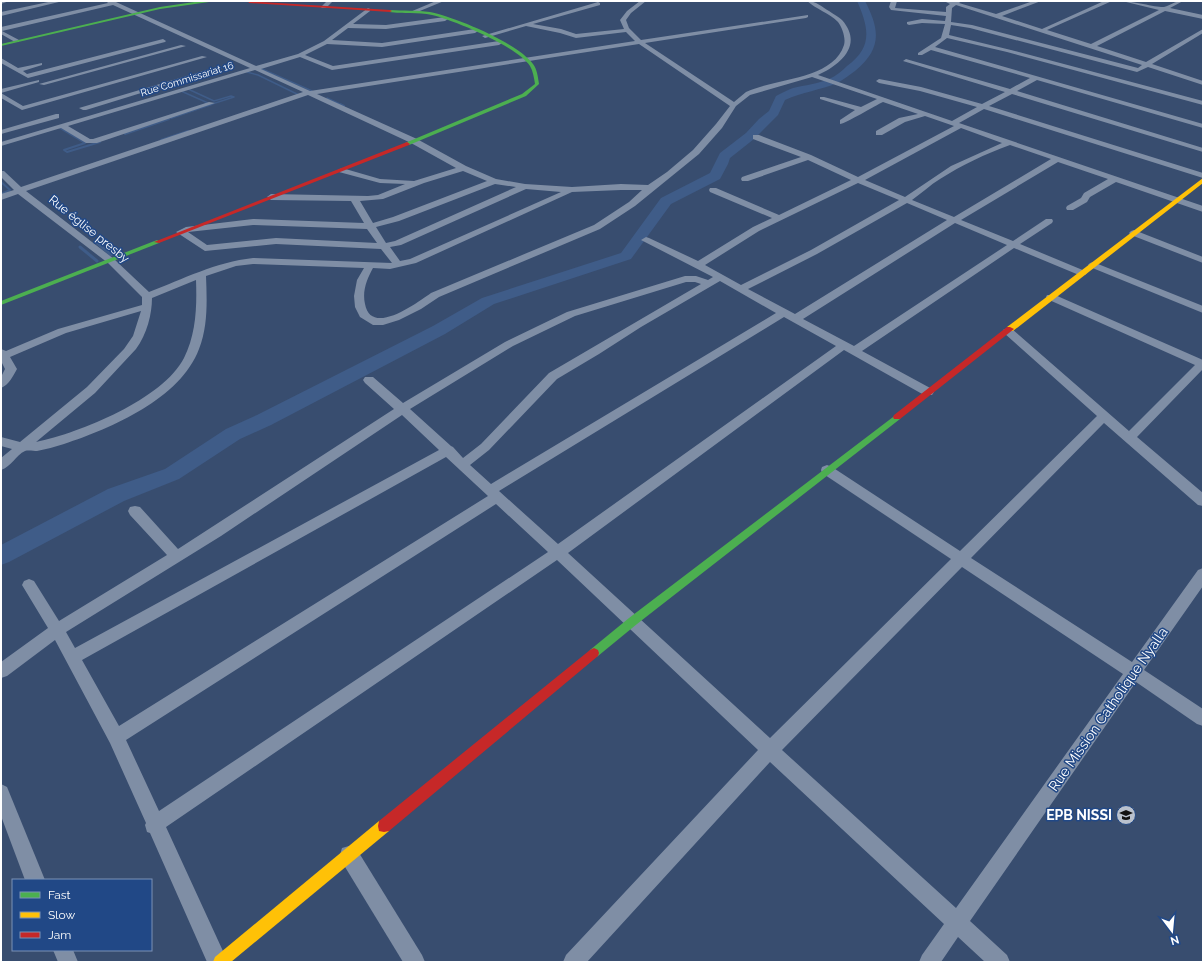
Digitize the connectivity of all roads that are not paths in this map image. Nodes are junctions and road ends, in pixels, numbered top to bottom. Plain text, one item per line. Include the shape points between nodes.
1 (6, 1) edge
2 (60, 1) edge
3 (441, 1) edge
4 (589, 1) edge
5 (643, 1) edge
6 (810, 1) edge
7 (894, 1) edge
8 (947, 1) edge
9 (1038, 1) edge
10 (1109, 1) edge
11 (1125, 1) edge
12 (1180, 1) edge
13 (1, 2) edge
14 (250, 2) edge
15 (957, 2) edge
16 (113, 3) edge
17 (124, 3) dead end
18 (292, 3) edge
19 (327, 4) edge
20 (1166, 9) junction
21 (368, 10) junction
22 (413, 12) junction
23 (135, 13) junction
24 (1, 14) edge
25 (947, 14) junction
26 (806, 16) dead end
27 (997, 16) junction
28 (1203, 17) edge
29 (445, 19) junction
30 (909, 23) dead end
31 (948, 23) junction
32 (525, 24) junction
33 (347, 26) junction
34 (1, 30) edge
35 (626, 30) junction
36 (1203, 30) edge
37 (475, 31) junction
38 (1041, 31) junction
39 (484, 36) junction
40 (946, 36) junction
41 (17, 41) junction
42 (162, 41) dead end
43 (326, 42) junction
44 (640, 42) junction
45 (499, 43) junction
46 (1, 45) edge
47 (183, 46) dead end
48 (1092, 46) junction
49 (931, 48) junction
50 (920, 54) dead end
51 (300, 55) junction
52 (204, 57) dead end
53 (1, 60) edge
54 (527, 60) junction
55 (906, 61) dead end
56 (48, 62) dead end
57 (1146, 64) junction
58 (219, 68) dead end
59 (255, 69) junction
60 (18, 70) junction
61 (1137, 70) junction
62 (1131, 73) dead end
63 (1203, 74) edge
64 (812, 75) junction
65 (28, 76) junction
66 (1036, 78) junction
67 (1194, 80) junction
68 (879, 81) dead end
69 (40, 83) junction
70 (1203, 83) edge
71 (186, 89) junction
72 (1012, 91) junction
73 (308, 94) junction
74 (2, 95) edge
75 (63, 97) junction
76 (822, 98) dead end
77 (883, 99) junction
78 (70, 100) dead end
79 (1203, 103) edge
80 (76, 104) dead end
81 (734, 105) junction
82 (984, 107) junction
83 (43, 108) junction
84 (83, 108) junction
85 (862, 110) junction
86 (925, 114) junction
87 (96, 116) junction
88 (843, 122) dead end
89 (957, 125) junction
90 (62, 126) junction
91 (1203, 126) edge
92 (1, 132) edge
93 (879, 133) dead end
94 (756, 137) dead end
95 (414, 141) junction
96 (1009, 142) junction
97 (1, 144) edge
98 (1203, 150) edge
99 (808, 157) junction
100 (1057, 159) junction
101 (463, 168) junction
102 (342, 170) junction
103 (1, 173) edge
104 (1203, 176) edge
105 (746, 179) dead end
106 (1115, 179) junction
107 (858, 180) junction
108 (1203, 180) edge
109 (421, 181) junction
110 (494, 181) junction
111 (525, 186) junction
112 (650, 188) junction
113 (572, 190) junction
114 (713, 190) dead end
115 (20, 191) junction
116 (1, 197) edge
117 (271, 197) junction
118 (356, 200) junction
119 (906, 200) junction
120 (1177, 200) junction
121 (1070, 208) dead end
122 (1203, 209) edge
123 (779, 218) junction
124 (955, 220) junction
125 (1049, 220) dead end
126 (370, 226) junction
127 (184, 231) junction
128 (1134, 233) junction
129 (646, 240) dead end
130 (1013, 244) junction
131 (384, 246) junction
132 (1203, 260) edge
133 (111, 261) junction
134 (398, 265) junction
135 (698, 265) junction
136 (1093, 265) junction
137 (370, 266) junction
138 (1082, 273) junction
139 (201, 276) junction
140 (720, 278) junction
141 (708, 284) junction
142 (740, 289) junction
143 (1051, 297) junction
144 (148, 301) junction
145 (1, 303) edge
146 (1203, 310) edge
147 (783, 313) junction
148 (795, 320) junction
149 (1008, 330) junction
150 (849, 348) junction
151 (2, 355) edge
152 (1202, 364) edge
153 (369, 380) dead end
154 (1, 384) edge
155 (928, 392) junction
156 (402, 409) junction
157 (1104, 416) junction
158 (1129, 438) junction
159 (1, 441) edge
160 (22, 447) junction
161 (449, 450) junction
162 (1, 465) edge
163 (462, 465) junction
164 (827, 470) junction
165 (494, 494) junction
166 (1203, 501) edge
167 (135, 511) dead end
168 (558, 552) junction
169 (176, 556) junction
170 (962, 558) junction
171 (1203, 574) edge
172 (29, 585) dead end
173 (633, 621) junction
174 (57, 630) junction
175 (72, 658) junction
176 (1, 671) edge
177 (1133, 673) junction
178 (1203, 718) edge
179 (116, 737) junction
180 (770, 750) junction
181 (1, 793) edge
182 (154, 825) junction
183 (350, 855) junction
184 (35, 879) edge
185 (958, 922) junction
186 (63, 951) edge
187 (68, 962) edge
188 (219, 962) edge
189 (415, 962) edge
190 (573, 962) edge
191 (929, 962) edge
192 (1000, 962) edge

1 - 13 street
2 - 24 street
3 - 22 street
4 - 32 street via 598,4
5 - 35 street via 623,18 622,23
6 - 64 street via 840,21 848,41 837,62
7 - 25 street via 893,9
8 - 15 street
9 - 27 street
10 - 38 street
11 - 20 street
12 - 20 street
14 - 18 street
14 - 23 street via 193,3
15 - 25 street via 949,7
15 - 27 street
16 - 17 street
16 - 23 street
16 - 34 street
18 - 19 street
19 - 21 street
20 - 28 street
20 - 48 street
21 - 22 street
21 - 33 street, Rue Commissariat 16
22 - 29 street
23 - 41 street
23 - 59 street
25 - 31 street
26 - 44 street
27 - 38 street
29 - 33 street via 386,27
29 - 37 street
30 - 31 street
31 - 40 street
31 - 61 street via 970,26
32 - 35 street via 576,36
32 - 39 street
33 - 43 street, Rue Commissariat 16
34 - 41 street
35 - 44 street
36 - 57 street
37 - 39 street
37 - 43 street via 382,45
38 - 48 street
39 - 45 street
40 - 49 street
40 - 79 street via 1122,79
41 - 46 street
42 - 65 street
43 - 51 street, Rue Commissariat 16
44 - 54 street
44 - 81 street
45 - 51 street via 332,68
45 - 54 street
47 - 69 street
48 - 57 street
49 - 50 street
49 - 66 street
51 - 59 street, Rue Commissariat 16
52 - 75 street
53 - 60 street
54 - 73 street
54 - 95 street via 536,74 537,84 532,89
55 - 72 street
56 - 60 street
57 - 61 street
57 - 67 street
58 - 84 street
59 - 71 street, Rue Commissariat 16
59 - 73 street
60 - 65 street
61 - 62 street
63 - 67 street
64 - 77 street
64 - 81 street via 748,94
65 - 69 street
66 - 72 street
66 - 91 street
67 - 70 street
68 - 82 street via 921,89
69 - 74 street
69 - 75 street
71 - 87 street, Rue Commissariat 16
71 - 90 street via 211,103 94,141 89,141
72 - 82 street
72 - 98 street
73 - 95 street
73 - 115 street
74 - 83 street via 22,108
75 - 78 street
75 - 83 street
76 - 85 street
77 - 85 street
77 - 86 street
80 - 84 street
81 - 112 street via 696,152
82 - 89 street
82 - 104 street
83 - 92 street via 56,116
84 - 87 street
85 - 88 street
86 - 89 street
86 - 93 street via 902,120
87 - 90 street, Rue Commissariat 16
89 - 96 street
89 - 107 street
90 - 97 street, Rue Commissariat 16
94 - 99 street
95 - 101 street
95 - 102 street
96 - 100 street
96 - 119 street via 970,158
99 - 105 street
99 - 107 street
100 - 106 street
100 - 124 street via 1001,190
101 - 109 street
101 - 110 street
102 - 109 street via 380,181
102 - 117 street
103 - 115 street, Rue église presby
106 - 120 street
106 - 121 street
107 - 119 street
107 - 123 street
108 - 120 street
109 - 118 street via 380,197
110 - 111 street
110 - 126 street via 396,220
111 - 113 street
111 - 131 street
112 - 113 street
112 - 137 street via 632,204 597,227 435,294 417,308 390,320 368,320 362,314 358,298 360,284
113 - 134 street via 413,261
114 - 123 street
115 - 116 street
115 - 133 street, Rue église presby
117 - 118 street
117 - 127 street
118 - 126 street
119 - 124 street
119 - 142 street via 814,252
120 - 122 street
120 - 128 street
123 - 135 street
124 - 130 street
124 - 148 street
125 - 130 street
126 - 127 street via 253,222
126 - 131 street
127 - 131 street via 205,248 276,241
127 - 133 street
128 - 132 street
128 - 136 street
129 - 135 street
130 - 138 street
130 - 150 street
131 - 134 street
133 - 144 street, Rue église presby
133 - 145 street
134 - 137 street
135 - 140 street
136 - 138 street
136 - 146 street
137 - 139 street via 253,261 220,267
138 - 143 street
139 - 144 street
139 - 160 street via 200,332 189,359 172,381 158,393 121,415 71,437 42,445
140 - 141 street
140 - 142 street
141 - 156 street via 696,279 685,279 571,314 509,344
141 - 163 street via 553,376 485,447
142 - 147 street
143 - 149 street
143 - 152 street
144 - 151 street
144 - 160 street via 136,341 110,372 77,404
147 - 148 street
147 - 165 street
148 - 150 street
149 - 155 street
149 - 157 street
150 - 155 street
150 - 168 street
151 - 154 street via 11,369
152 - 158 street
153 - 156 street
155 - 164 street
156 - 161 street
156 - 169 street
157 - 158 street
157 - 170 street
158 - 166 street
159 - 160 street
160 - 162 street
161 - 163 street
161 - 175 street
163 - 165 street
164 - 170 street
164 - 173 street
165 - 168 street
165 - 179 street
167 - 169 street
168 - 173 street
168 - 182 street
169 - 174 street
170 - 177 street
170 - 180 street
171 - 177 street, Rue Mission Catholique Nyalla
172 - 174 street
173 - 180 street
173 - 183 street
174 - 175 street
174 - 176 street
175 - 179 street
177 - 178 street
177 - 185 street, Rue Mission Catholique Nyalla
179 - 182 street
180 - 185 street
180 - 190 street
181 - 184 street
182 - 188 street
183 - 188 street
183 - 189 street
185 - 191 street, Rue Mission Catholique Nyalla
185 - 192 street
186 - 187 street

